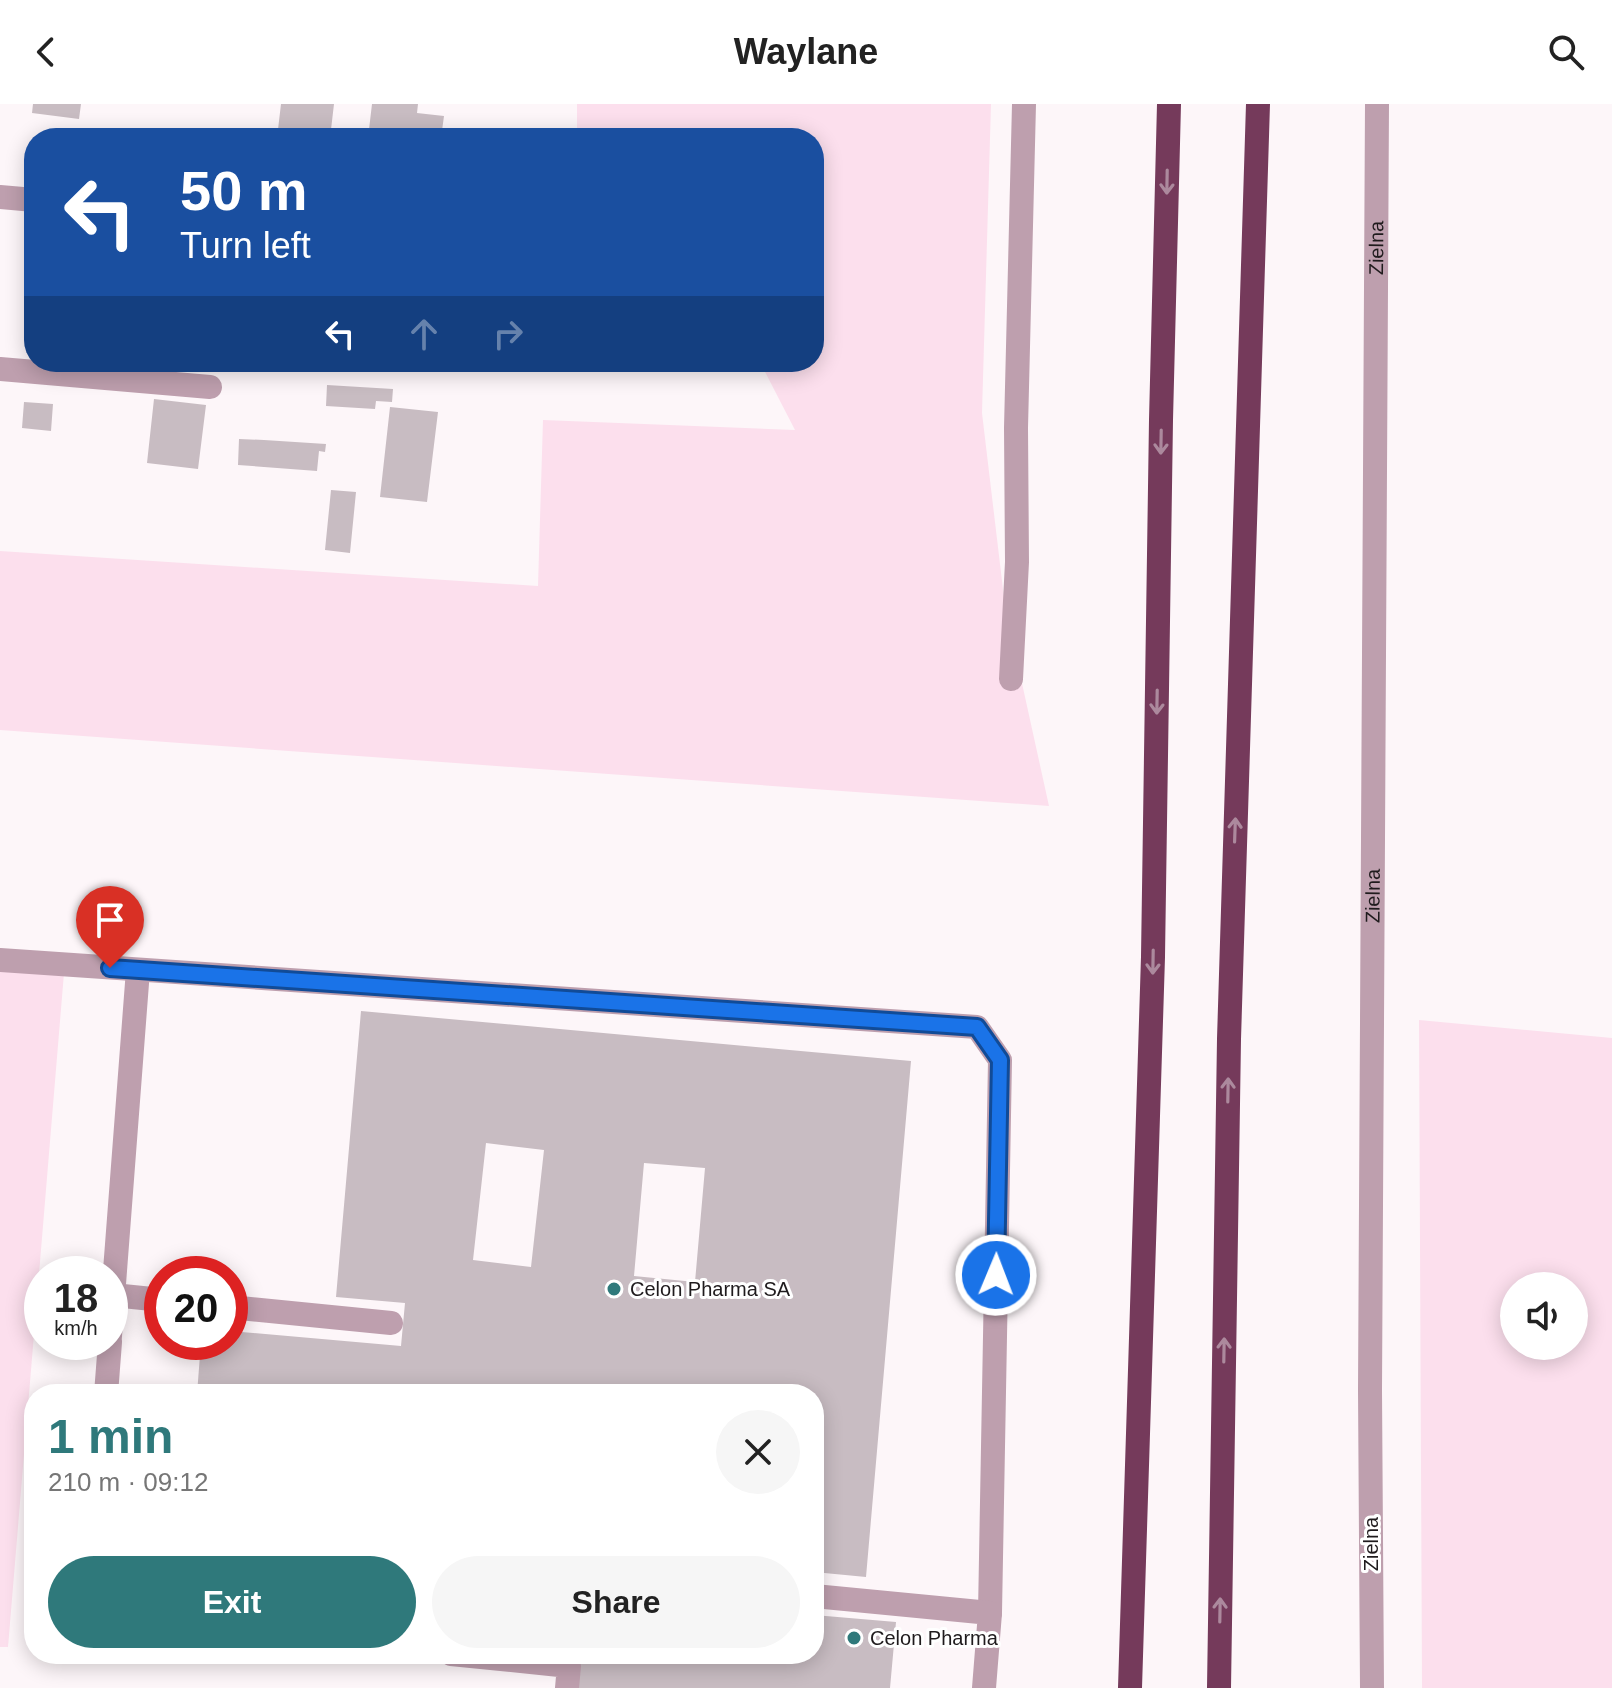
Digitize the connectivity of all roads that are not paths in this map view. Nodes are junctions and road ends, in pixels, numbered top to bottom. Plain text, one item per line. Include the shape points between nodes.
1 (1024, 104) edge
2 (1169, 104) edge
3 (1258, 104) edge
4 (1377, 104) edge
5 (0, 197) edge
6 (24, 199) edge
7 (0, 369) edge
8 (24, 371) edge
9 (35, 372) edge
10 (210, 387) dead end
11 (1011, 679) dead end
12 (0, 960) edge
13 (138, 970) junction
14 (116, 1256) edge
15 (248, 1309) edge
16 (391, 1323) dead end
17 (109, 1360) edge
18 (107, 1384) edge
19 (824, 1597) edge
20 (990, 1613) junction
21 (549, 1664) edge
22 (567, 1688) edge
23 (984, 1688) edge
24 (1130, 1688) edge
25 (1219, 1688) edge
26 (1372, 1688) edge

1 - 11 street
2 -> 24 highway via 1154,941
25 -> 3 highway via 1229,1039
4 - 26 street, Zielna
5 - 6 street
7 - 8 street
9 - 10 street
12 - 13 street
13 - 14 street
13 - 20 street via 977,1027 1000,1060
15 - 16 street
17 - 18 street
19 - 20 street
20 - 23 street
21 - 22 street via 569,1666

